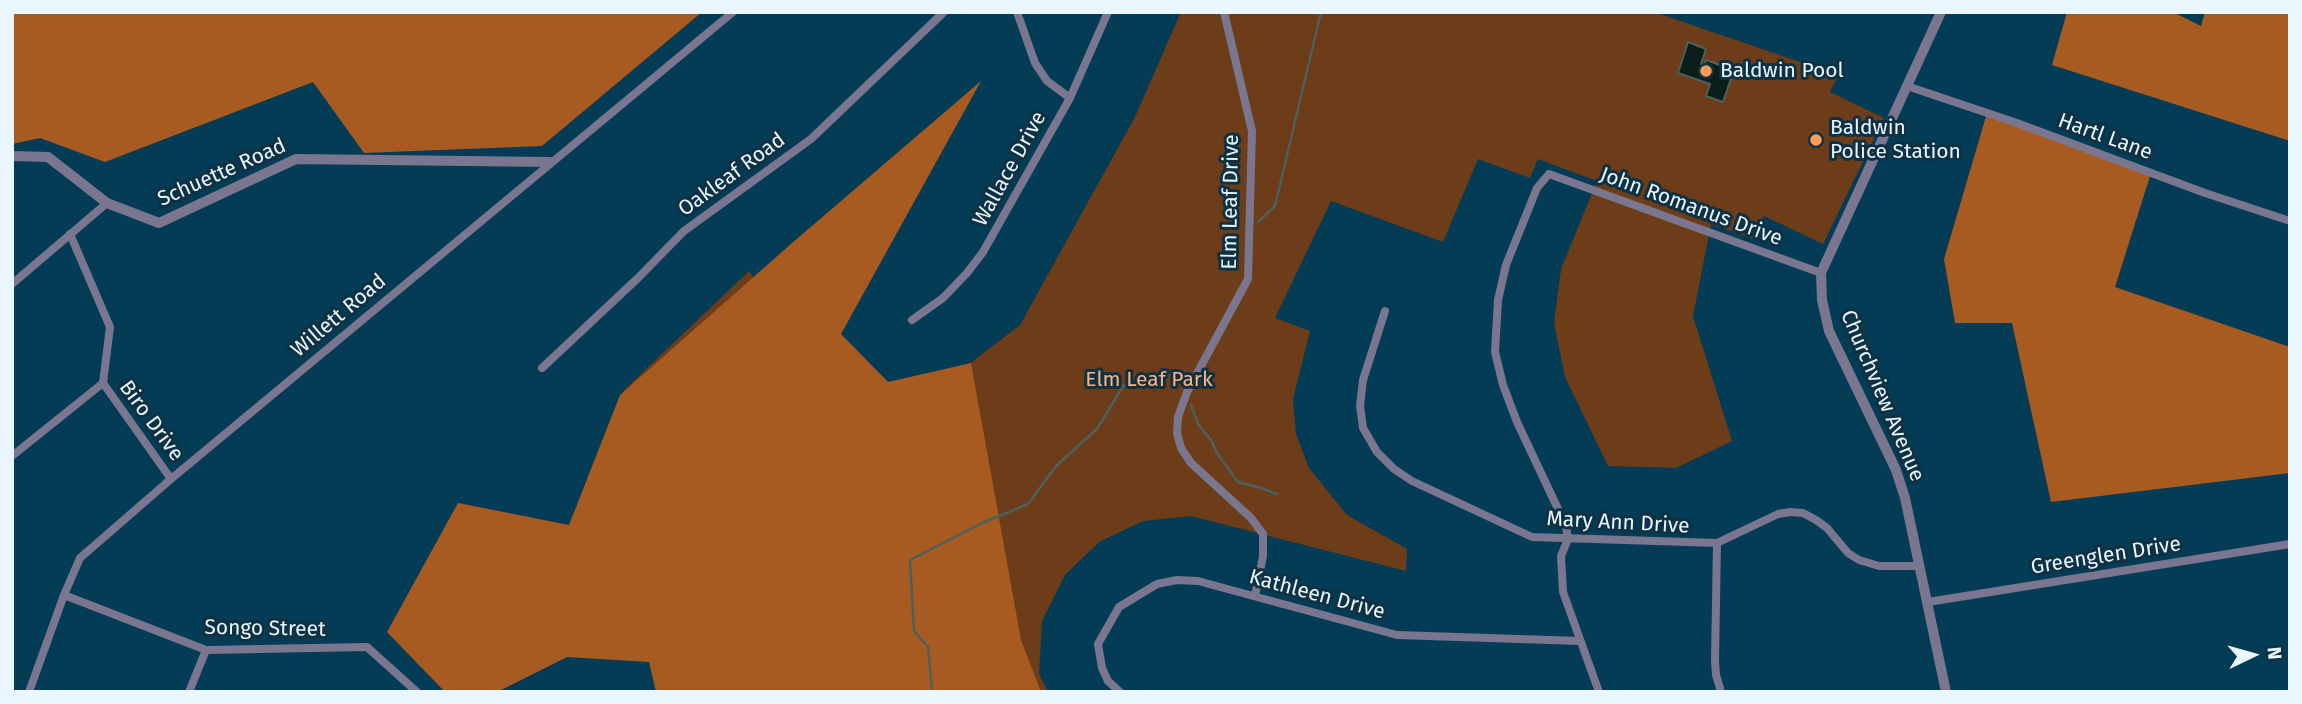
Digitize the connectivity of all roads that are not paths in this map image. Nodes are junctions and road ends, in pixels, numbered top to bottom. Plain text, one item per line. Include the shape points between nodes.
1 (733, 12) edge
2 (944, 12) edge
3 (1017, 12) edge
4 (1108, 12) edge
5 (1224, 12) edge
6 (1941, 12) edge
7 (1908, 86) junction
8 (1070, 97) junction
9 (12, 156) edge
10 (550, 162) junction
11 (107, 202) junction
12 (2290, 220) edge
13 (70, 234) junction
14 (1821, 273) junction
15 (12, 284) edge
16 (1385, 311) dead end
17 (912, 320) dead end
18 (542, 368) dead end
19 (103, 383) junction
20 (12, 456) edge
21 (171, 479) junction
22 (1568, 539) junction
23 (1717, 544) junction
24 (2290, 544) edge
25 (1919, 566) junction
26 (64, 595) junction
27 (1255, 596) junction
28 (1928, 602) junction
29 (1580, 641) junction
30 (206, 650) junction
31 (1720, 688) dead end
32 (29, 692) edge
33 (189, 692) edge
34 (417, 692) edge
35 (1121, 692) edge
36 (1599, 692) edge
37 (1946, 692) edge

1 - 10 street, Willett Road
2 - 18 street, Oakleaf Road via 811,139 684,231
3 - 8 street via 1035,63 1047,81
4 - 8 street, Wallace Drive
5 - 27 street, Elm Leaf Drive via 1252,131 1248,279 1187,392 1177,433 1191,463 1263,534
6 - 7 street, Churchview Avenue
7 - 12 street, Hartl Lane
7 - 14 street, Churchview Avenue
8 - 17 street, Wallace Drive via 983,252 943,298
9 - 11 street, Schuette Road via 48,157
10 - 11 street, Schuette Road via 296,159 159,223
10 - 21 street, Willett Road
11 - 13 street
13 - 15 street
13 - 19 street via 110,327
14 - 22 street, John Romanus Drive via 1549,174 1536,188 1506,265 1495,352 1517,422
14 - 25 street, Churchview Avenue via 1829,331 1896,470
16 - 22 street, Mary Ann Drive via 1363,380 1360,406 1363,428 1377,452 1412,481 1532,537
19 - 20 street
19 - 21 street, Biro Drive
21 - 26 street, Willett Road via 80,558
22 - 23 street, Mary Ann Drive
22 - 29 street via 1561,556 1563,592
23 - 25 street, Mary Ann Drive via 1778,514 1803,513 1827,528 1859,561
23 - 31 street via 1715,661
24 - 28 street, Greenglen Drive
25 - 28 street, Churchview Avenue
26 - 30 street, Songo Street
26 - 32 street, Willett Road
27 - 29 street, Kathleen Drive via 1396,635
27 - 35 street, Kathleen Drive via 1177,580 1157,584 1119,607 1098,644 1101,668
28 - 37 street, Churchview Avenue
29 - 36 street
30 - 33 street
30 - 34 street, Songo Street via 367,647

